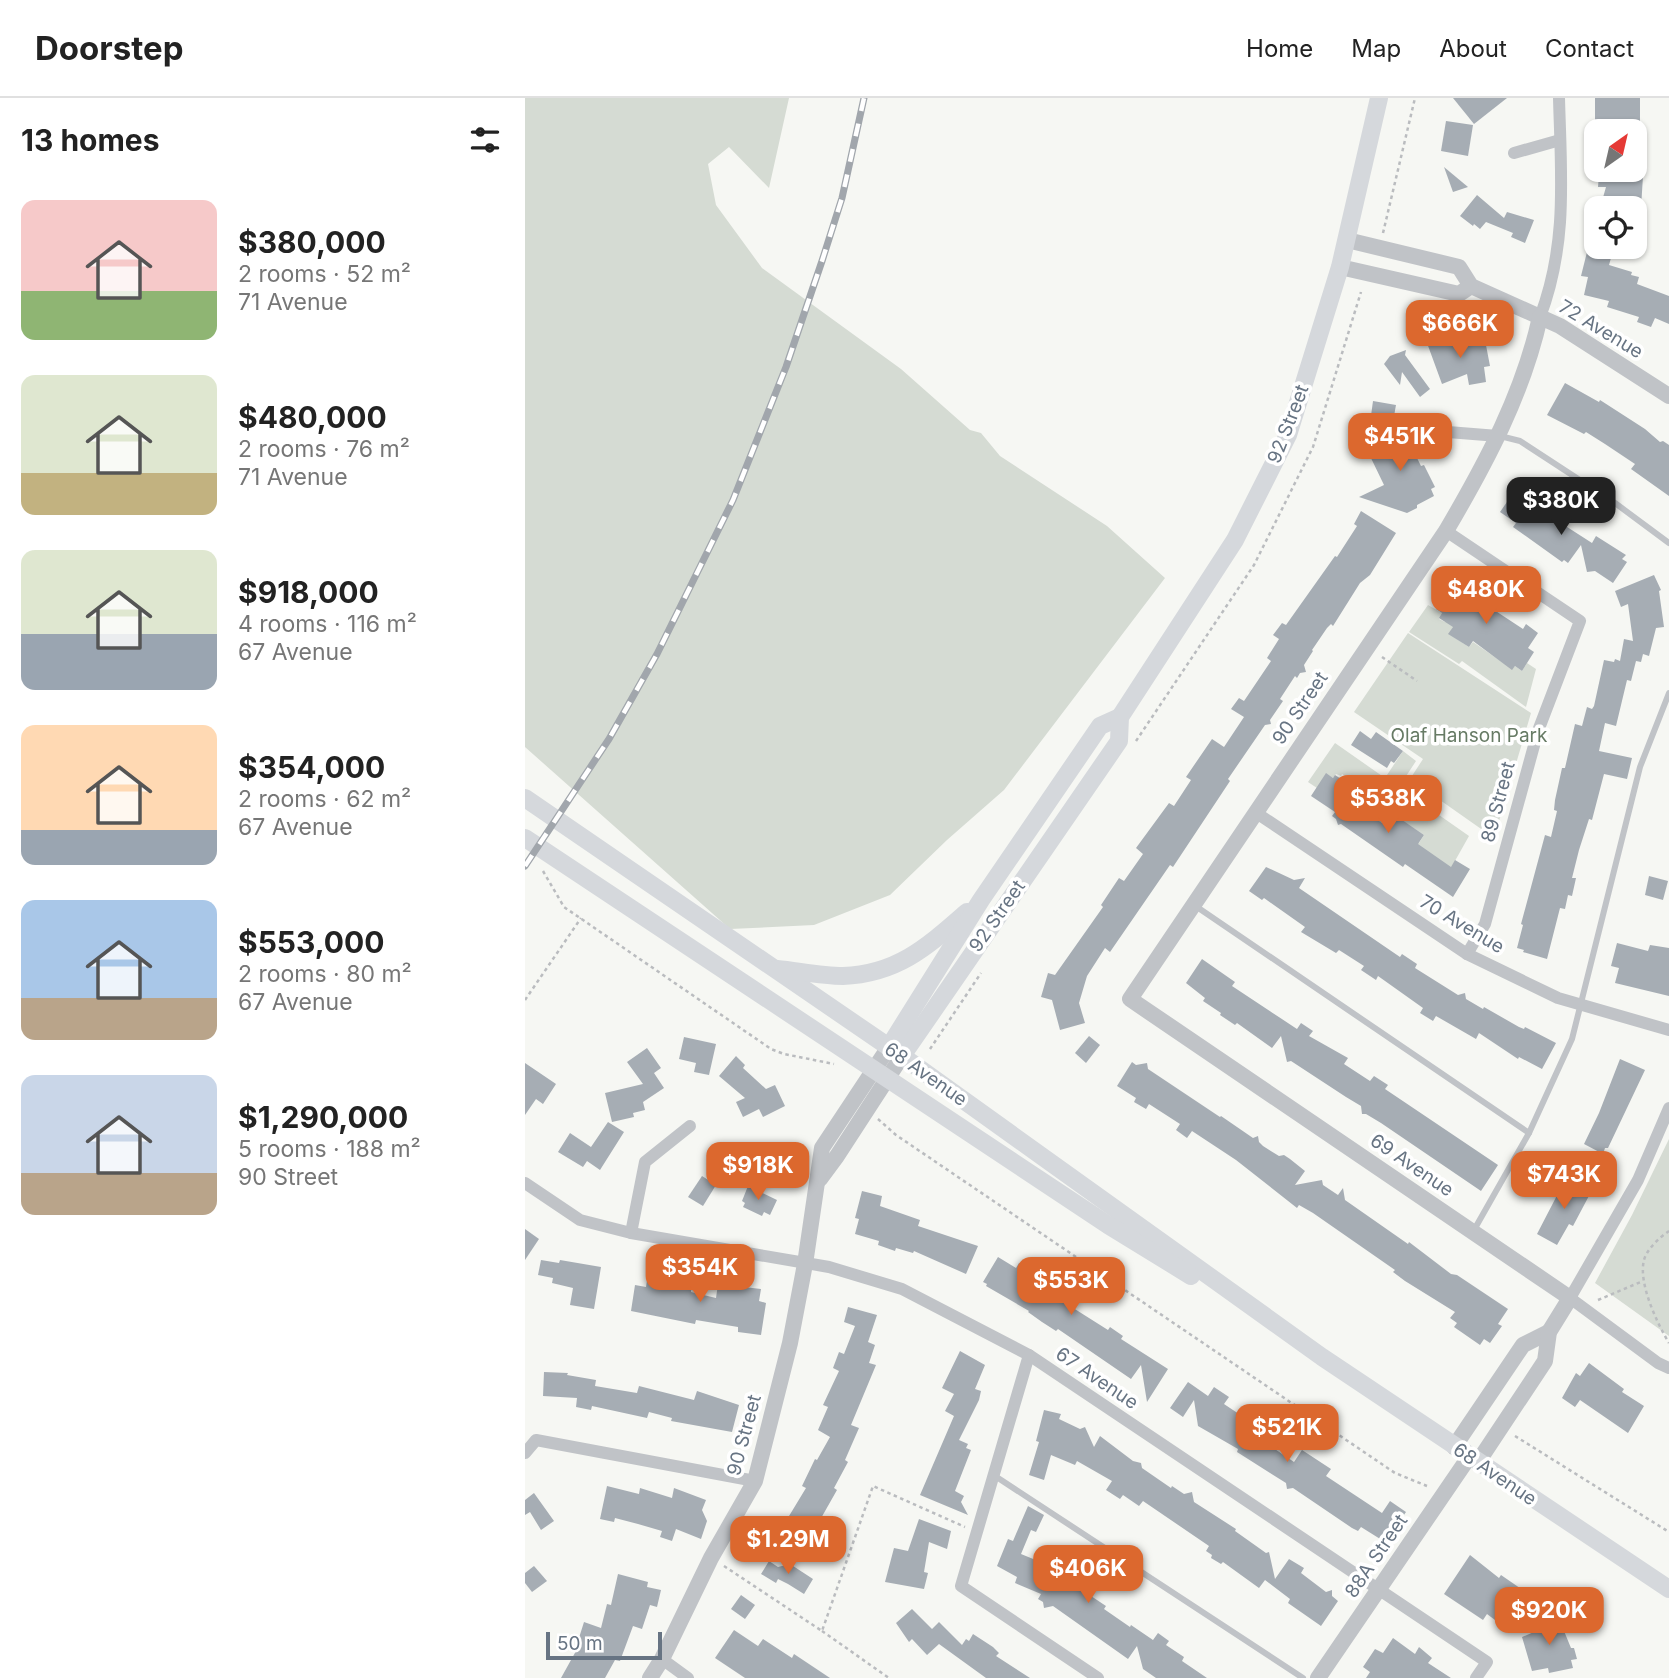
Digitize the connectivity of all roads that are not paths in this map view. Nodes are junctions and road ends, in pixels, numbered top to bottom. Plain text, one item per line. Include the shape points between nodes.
1 (1379, 98) edge
2 (1559, 98) edge
3 (1560, 140) junction
4 (1514, 153) dead end
5 (1347, 240) junction
6 (1340, 267) junction
7 (1471, 286) junction
8 (1541, 317) junction
9 (1669, 396) edge
10 (1448, 432) dead end
11 (1498, 436) junction
12 (1447, 531) junction
13 (1669, 543) edge
14 (1669, 693) edge
15 (1120, 717) junction
16 (525, 798) edge
17 (1255, 812) junction
18 (525, 838) edge
19 (981, 901) junction
20 (1193, 904) junction
21 (1467, 954) junction
22 (773, 969) junction
23 (1131, 999) joint
24 (1580, 1004) junction
25 (1669, 1030) edge
26 (895, 1051) junction
27 (881, 1074) junction
28 (1669, 1108) edge
29 (690, 1126) dead end
30 (1529, 1133) junction
31 (525, 1183) edge
32 (1473, 1232) junction
33 (631, 1233) junction
34 (805, 1264) junction
35 (1570, 1298) junction
36 (1549, 1332) junction
37 (1029, 1355) junction
38 (1322, 1357) junction
39 (1669, 1368) edge
40 (525, 1453) edge
41 (1467, 1455) junction
42 (995, 1476) junction
43 (755, 1481) junction
44 (1378, 1589) junction
45 (1669, 1589) edge
46 (662, 1659) junction
47 (650, 1678) edge
48 (688, 1678) edge
49 (1098, 1678) edge
50 (1303, 1678) edge
51 (1318, 1678) edge
52 (1476, 1678) edge

1 - 5 main road, 92 Street
2 - 3 street
3 - 4 street
3 - 8 street via 1561,230
5 - 6 main road, 92 Street
5 - 7 street, 72 Avenue via 1459,267
6 - 7 street via 1459,294
6 - 15 main road, 92 Street via 1288,435 1235,540
7 - 8 street, 72 Avenue
8 - 9 street, 72 Avenue
8 - 11 street, 90 Street via 1528,368
10 - 11 street
11 - 12 street, 90 Street
11 - 13 lane via 1520,442
12 - 17 street, 90 Street
12 - 21 street, 89 Street via 1580,621 1538,731 1485,924
14 - 24 lane via 1640,767
15 - 19 main road, 92 Street via 1100,726
15 - 26 main road, 92 Street via 1119,741
16 - 22 main road, 68 Avenue
17 - 20 street, 90 Street
17 - 21 street, 70 Avenue
18 - 27 main road, 68 Avenue
19 - 22 main road via 927,947 882,970 842,976
19 - 26 main road, 92 Street
20 - 23 street, 90 Street
20 - 30 lane
21 - 24 street, 70 Avenue
22 - 26 main road, 68 Avenue
23 - 32 street, 69 Avenue
24 - 25 street, 70 Avenue
24 - 30 lane via 1572,1039
26 - 27 street, 92 Street
26 - 38 main road, 68 Avenue
27 - 34 street, 90 Street via 837,1156 818,1181
27 - 38 main road, 68 Avenue via 1108,1225
28 - 35 street, 88A Street via 1637,1180
29 - 33 street via 645,1162
30 - 32 lane
31 - 33 street, 67 Avenue via 580,1220
32 - 35 street, 69 Avenue
33 - 34 street, 67 Avenue
34 - 37 street, 67 Avenue via 902,1289
34 - 43 street, 90 Street
35 - 36 street, 88A Street
35 - 39 street, 69 Avenue
36 - 41 street, 88A Street via 1545,1361
36 - 41 street, 88A Street via 1523,1345
37 - 42 street
37 - 44 street, 67 Avenue
38 - 41 main road, 68 Avenue
40 - 43 street via 536,1440
41 - 44 street, 88A Street
41 - 45 main road, 68 Avenue
42 - 49 street via 961,1586
42 - 50 lane
43 - 46 street, 90 Street
44 - 51 street, 88A Street
44 - 52 street, 67 Avenue via 1487,1662
46 - 47 street, 90 Street
46 - 48 street

